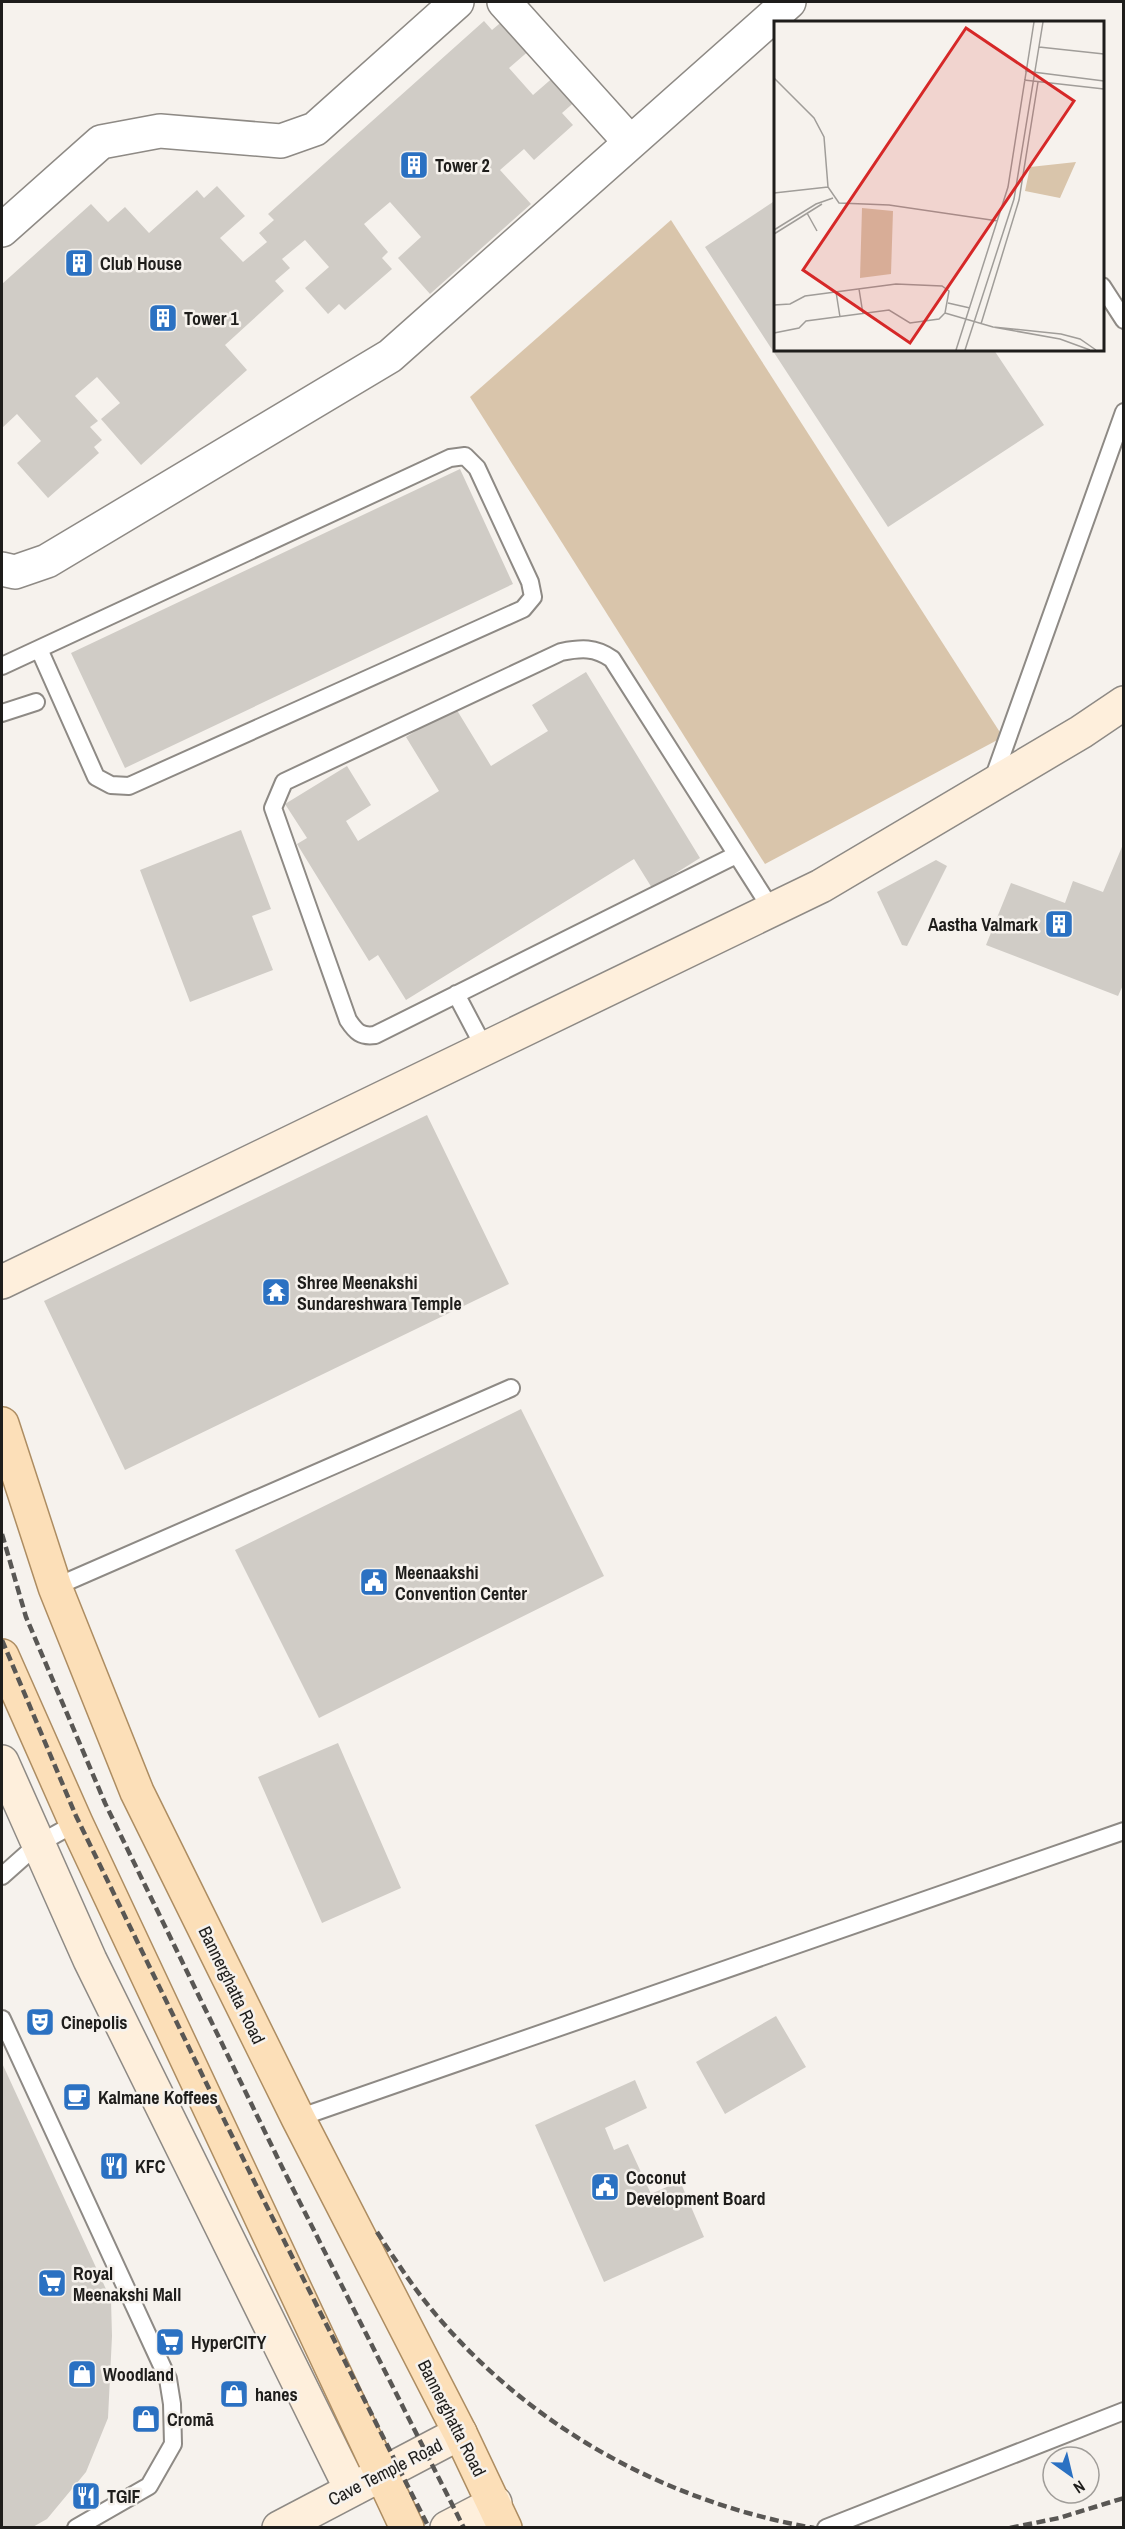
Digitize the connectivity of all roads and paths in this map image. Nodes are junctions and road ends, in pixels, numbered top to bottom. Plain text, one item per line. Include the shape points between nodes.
1 (457, 2) edge
2 (504, 2) edge
3 (781, 4) edge
4 (630, 142) junction
5 (2, 230) edge
6 (1104, 289) edge
7 (1124, 320) edge
8 (1124, 412) edge
9 (2, 568) edge
10 (39, 649) junction
11 (2, 666) edge
12 (36, 702) dead end
13 (1124, 703) edge
14 (2, 713) edge
15 (990, 786) junction
16 (736, 855) junction
17 (772, 910) junction
18 (456, 994) junction
19 (485, 1049) junction
20 (2, 1282) edge
21 (511, 1388) dead end
22 (2, 1424) edge
23 (55, 1587) junction
24 (2, 1656) edge
25 (2, 1762) edge
26 (76, 1823) junction
27 (1124, 1831) edge
28 (38, 1844) junction
29 (2, 1876) edge
30 (2, 2019) edge
31 (298, 2118) junction
32 (1124, 2411) edge
33 (460, 2433) junction
34 (381, 2474) junction
35 (351, 2489) junction
36 (500, 2515) edge
37 (76, 2528) edge
38 (279, 2528) edge
39 (407, 2528) edge
40 (447, 2528) edge
41 (826, 2528) edge

1 - 5 street via 315,129 281,141 160,131 101,142
2 - 4 street
3 - 4 street
4 - 9 street via 390,356 47,561 15,572
6 - 7 lane
8 - 15 lane
10 - 10 lane via 96,777 111,785 129,786 523,609 533,597 530,582 477,468 465,456 450,458
10 - 11 lane
12 - 14 lane
13 - 15 street
15 - 17 street via 821,886
16 - 17 lane
16 - 18 lane
16 - 18 lane via 612,659 601,651 581,648 561,652 284,782 273,808 355,1032 375,1035
17 - 19 street
18 - 19 lane
19 - 20 street
21 - 23 lane
22 - 23 main road, Bannerghatta Road
23 - 31 main road, Bannerghatta Road via 137,1791
24 - 26 main road
25 - 28 street
26 - 28 lane
26 - 34 main road
27 - 31 lane
28 - 29 lane
28 - 35 street via 90,1960
30 - 37 lane via 168,2379 172,2404 173,2444 149,2486
31 - 33 main road, Bannerghatta Road
32 - 41 lane
33 - 34 street, Cave Temple Road
33 - 36 main road, Bannerghatta Road
34 - 35 street, Cave Temple Road
34 - 39 main road
35 - 38 street, Cave Temple Road
36 - 40 street

